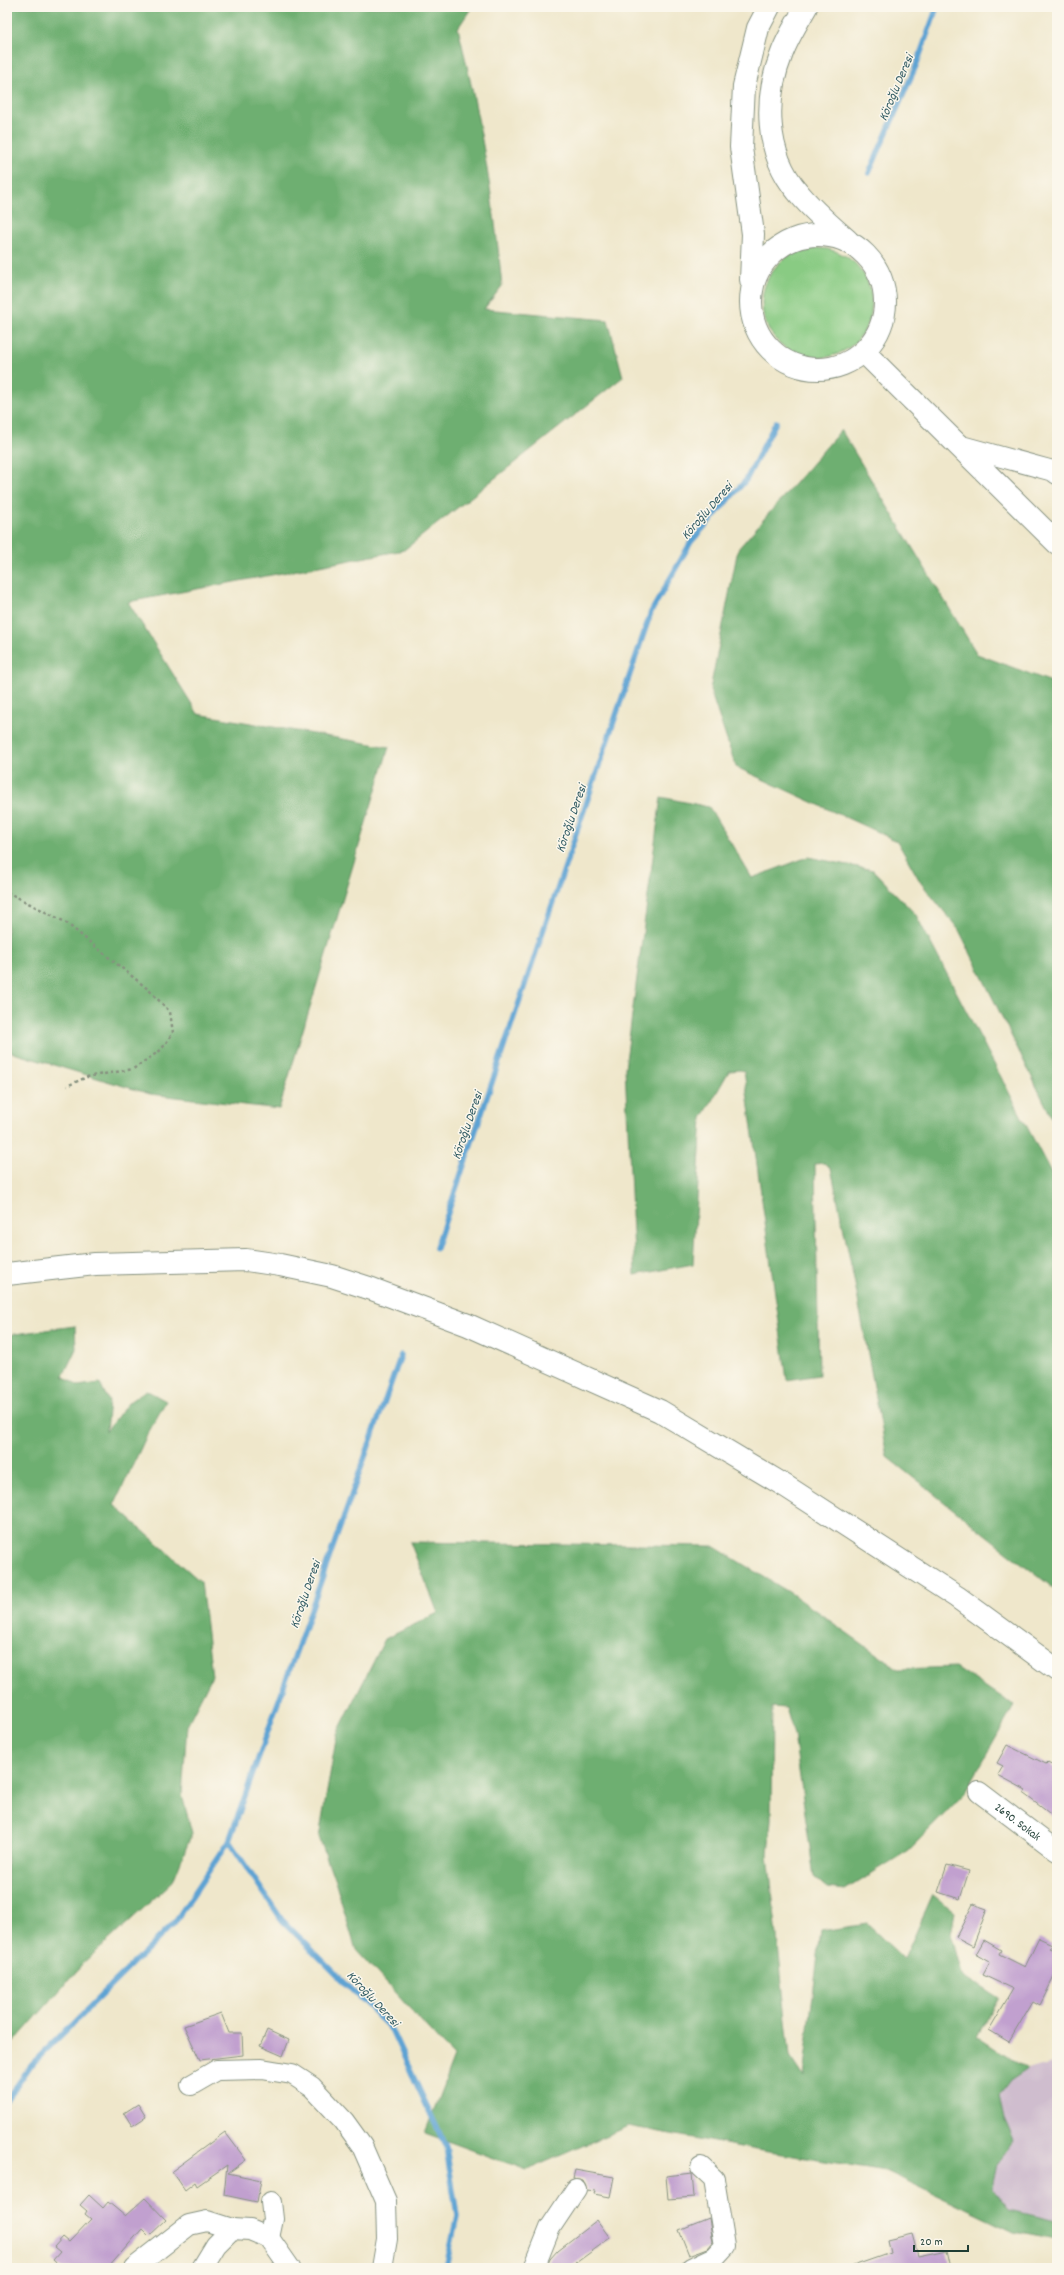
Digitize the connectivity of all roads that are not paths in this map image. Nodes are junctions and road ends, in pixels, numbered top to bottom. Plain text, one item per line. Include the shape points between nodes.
1 (769, 7) edge
2 (806, 7) edge
3 (848, 241) junction
4 (750, 302) junction
5 (864, 352) junction
6 (958, 446) junction
7 (1057, 474) edge
8 (1057, 543) edge
9 (7, 1274) edge
10 (1057, 1670) edge
11 (979, 1792) dead end
12 (1057, 1851) edge
13 (191, 2085) dead end
14 (702, 2167) dead end
15 (576, 2189) dead end
16 (271, 2202) dead end
17 (232, 2229) junction
18 (269, 2238) junction
19 (134, 2268) edge
20 (202, 2268) edge
21 (290, 2268) edge
22 (382, 2268) edge
23 (534, 2268) edge
24 (692, 2268) edge

1 - 4 main road via 758,28 744,86 741,147 753,234
2 - 3 main road via 782,53 770,100 771,137 779,161 796,191
3 - 4 main road via 826,235 804,236 782,245 765,260 754,280
3 - 5 main road via 866,254 878,272 885,292 885,315 878,335
4 - 5 main road via 754,325 761,338 782,360 803,369 824,370 846,364
5 - 6 main road
6 - 7 street
6 - 8 main road
9 - 10 main road via 95,1264 246,1260 332,1276 468,1325 660,1411 787,1487 957,1597
11 - 12 street, 2690. Sokak
13 - 22 street via 217,2070 262,2069 292,2074 312,2087 344,2121 362,2146 386,2201 387,2239
14 - 24 street via 714,2179 725,2246 715,2257
15 - 23 street via 550,2228
16 - 18 street via 273,2219
17 - 18 street via 250,2230
17 - 19 street via 207,2221 189,2225
17 - 20 street via 216,2245
18 - 21 street

